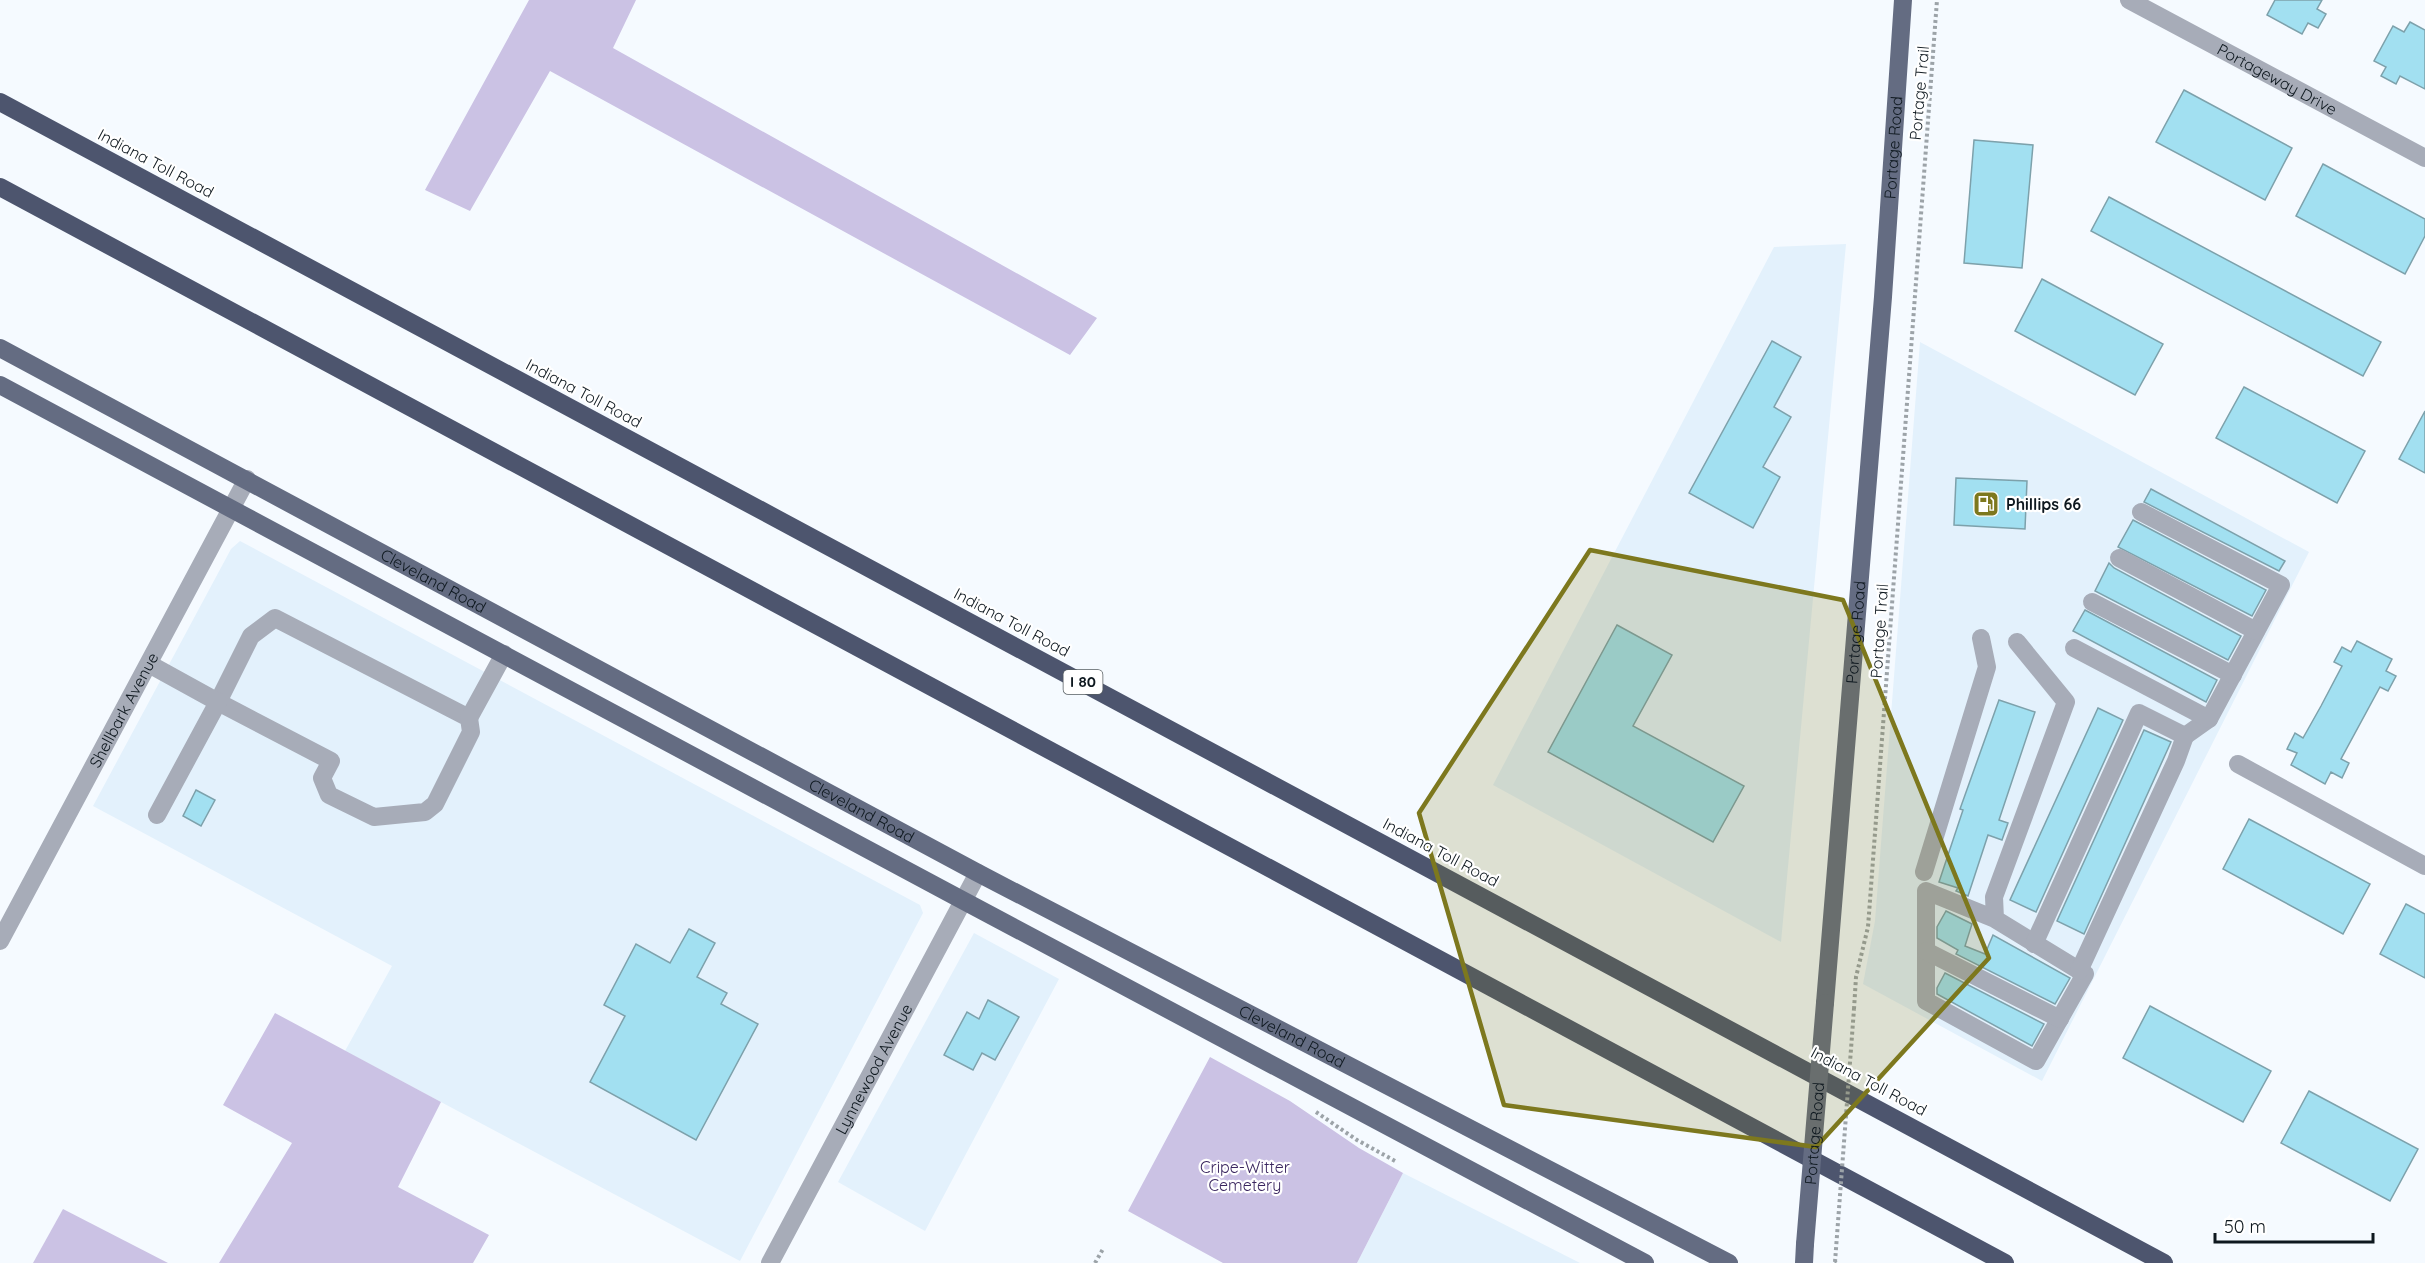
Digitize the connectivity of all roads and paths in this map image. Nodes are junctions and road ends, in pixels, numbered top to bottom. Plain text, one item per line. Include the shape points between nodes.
1 (1904, 0) edge
2 (1937, 0) edge
3 (2128, 0) edge
4 (0, 102) edge
5 (2425, 159) edge
6 (0, 187) edge
7 (0, 348) edge
8 (0, 384) edge
9 (247, 479) junction
10 (231, 508) junction
11 (2141, 512) dead end
12 (2119, 558) dead end
13 (2092, 602) dead end
14 (2256, 631) junction
15 (1981, 638) dead end
16 (2017, 642) dead end
17 (2074, 648) dead end
18 (504, 654) junction
19 (149, 664) junction
20 (2233, 675) junction
21 (218, 702) junction
22 (470, 718) junction
23 (2209, 719) junction
24 (2185, 736) junction
25 (2238, 764) dead end
26 (157, 815) dead end
27 (2422, 864) edge
28 (1924, 872) dead end
29 (978, 873) junction
30 (964, 902) junction
31 (1995, 919) junction
32 (0, 941) edge
33 (2034, 944) junction
34 (1926, 951) junction
35 (2079, 971) junction
36 (2060, 1019) junction
37 (1103, 1249) dead end
38 (1835, 1262) edge
39 (770, 1263) edge
40 (1095, 1263) edge
41 (1645, 1263) edge
42 (1729, 1263) edge
43 (1804, 1263) edge
44 (2005, 1263) edge
45 (2164, 1263) edge

1 - 43 main road, Portage Road, bridge
2 - 38 path, Portage Trail, bridge via 1869,915 1856,977
3 - 5 street, Portageway Drive
4 - 45 highway, Indiana Toll Road / I 80
6 - 44 highway
7 - 9 main road, Cleveland Road
8 - 10 main road, Cleveland Road
9 - 10 street, Shellbark Avenue
9 - 29 main road, Cleveland Road
10 - 18 main road, Cleveland Road
10 - 19 street, Shellbark Avenue
11 - 14 street via 2281,585
12 - 14 street
13 - 20 street
14 - 20 street
15 - 28 street via 1988,667
16 - 31 street via 2066,702 1994,897
17 - 23 street
18 - 22 street
18 - 30 main road, Cleveland Road
19 - 21 street
19 - 32 street, Shellbark Avenue
20 - 23 street
21 - 22 street via 251,636 275,618
21 - 22 street via 331,761 322,778 329,795 374,817 425,812 435,804 471,732
21 - 26 street
23 - 24 street
24 - 33 street via 2139,713
24 - 35 street
25 - 27 street
29 - 30 street, Lynnewood Avenue
29 - 42 main road, Cleveland Road
30 - 39 street, Lynnewood Avenue
30 - 41 main road, Cleveland Road
31 - 33 street
31 - 34 street via 1926,891
33 - 35 street
34 - 36 street
34 - 36 street via 1926,1001 2036,1061
35 - 36 street via 2085,975
37 - 40 path

